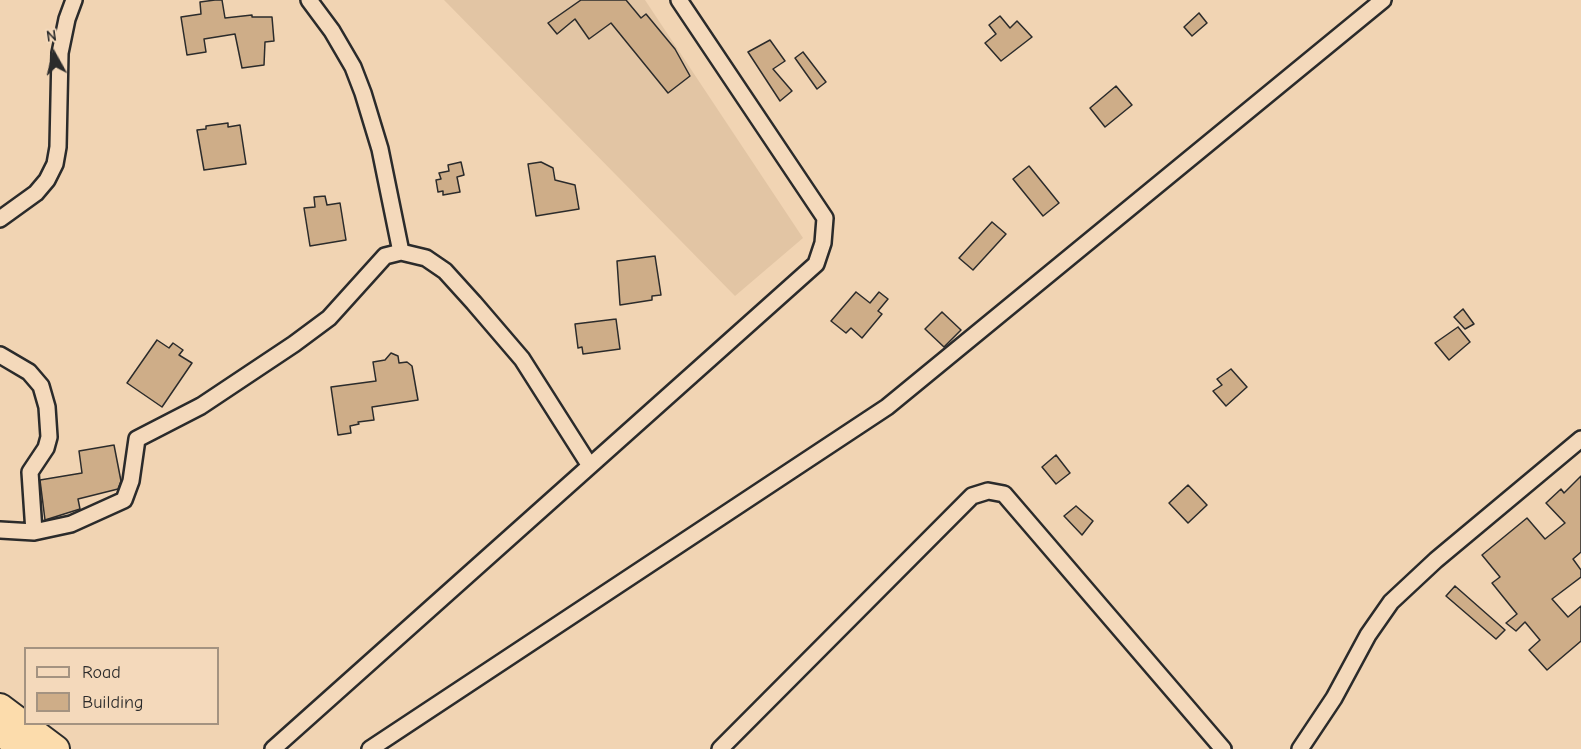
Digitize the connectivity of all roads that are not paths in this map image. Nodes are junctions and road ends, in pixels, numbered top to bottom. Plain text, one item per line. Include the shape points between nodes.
1 (74, 0) edge
2 (309, 0) edge
3 (679, 0) edge
4 (1383, 0) edge
5 (0, 219) edge
6 (401, 252) junction
7 (0, 355) edge
8 (1581, 439) edge
9 (590, 466) junction
10 (0, 530) edge
11 (34, 532) junction
12 (0, 707) edge
13 (0, 732) edge
14 (23, 749) edge
15 (56, 749) edge
16 (273, 749) edge
17 (370, 749) edge
18 (720, 749) edge
19 (1223, 749) edge
20 (1300, 749) edge

1 - 5 street via 60,53 55,164 36,193
2 - 6 street via 353,67 363,93 380,150
3 - 9 street via 825,218 823,243 816,264
4 - 17 street via 886,407
6 - 9 street via 426,258 446,271 522,359
6 - 11 street via 385,256 329,318 294,344 201,406 137,439 124,500 71,524
7 - 11 street via 29,372 41,386 47,407 49,437 30,472
8 - 20 street via 1391,602
9 - 16 street
10 - 11 street
12 - 15 highway
13 - 14 highway
18 - 19 street via 972,496 988,490 1004,494

